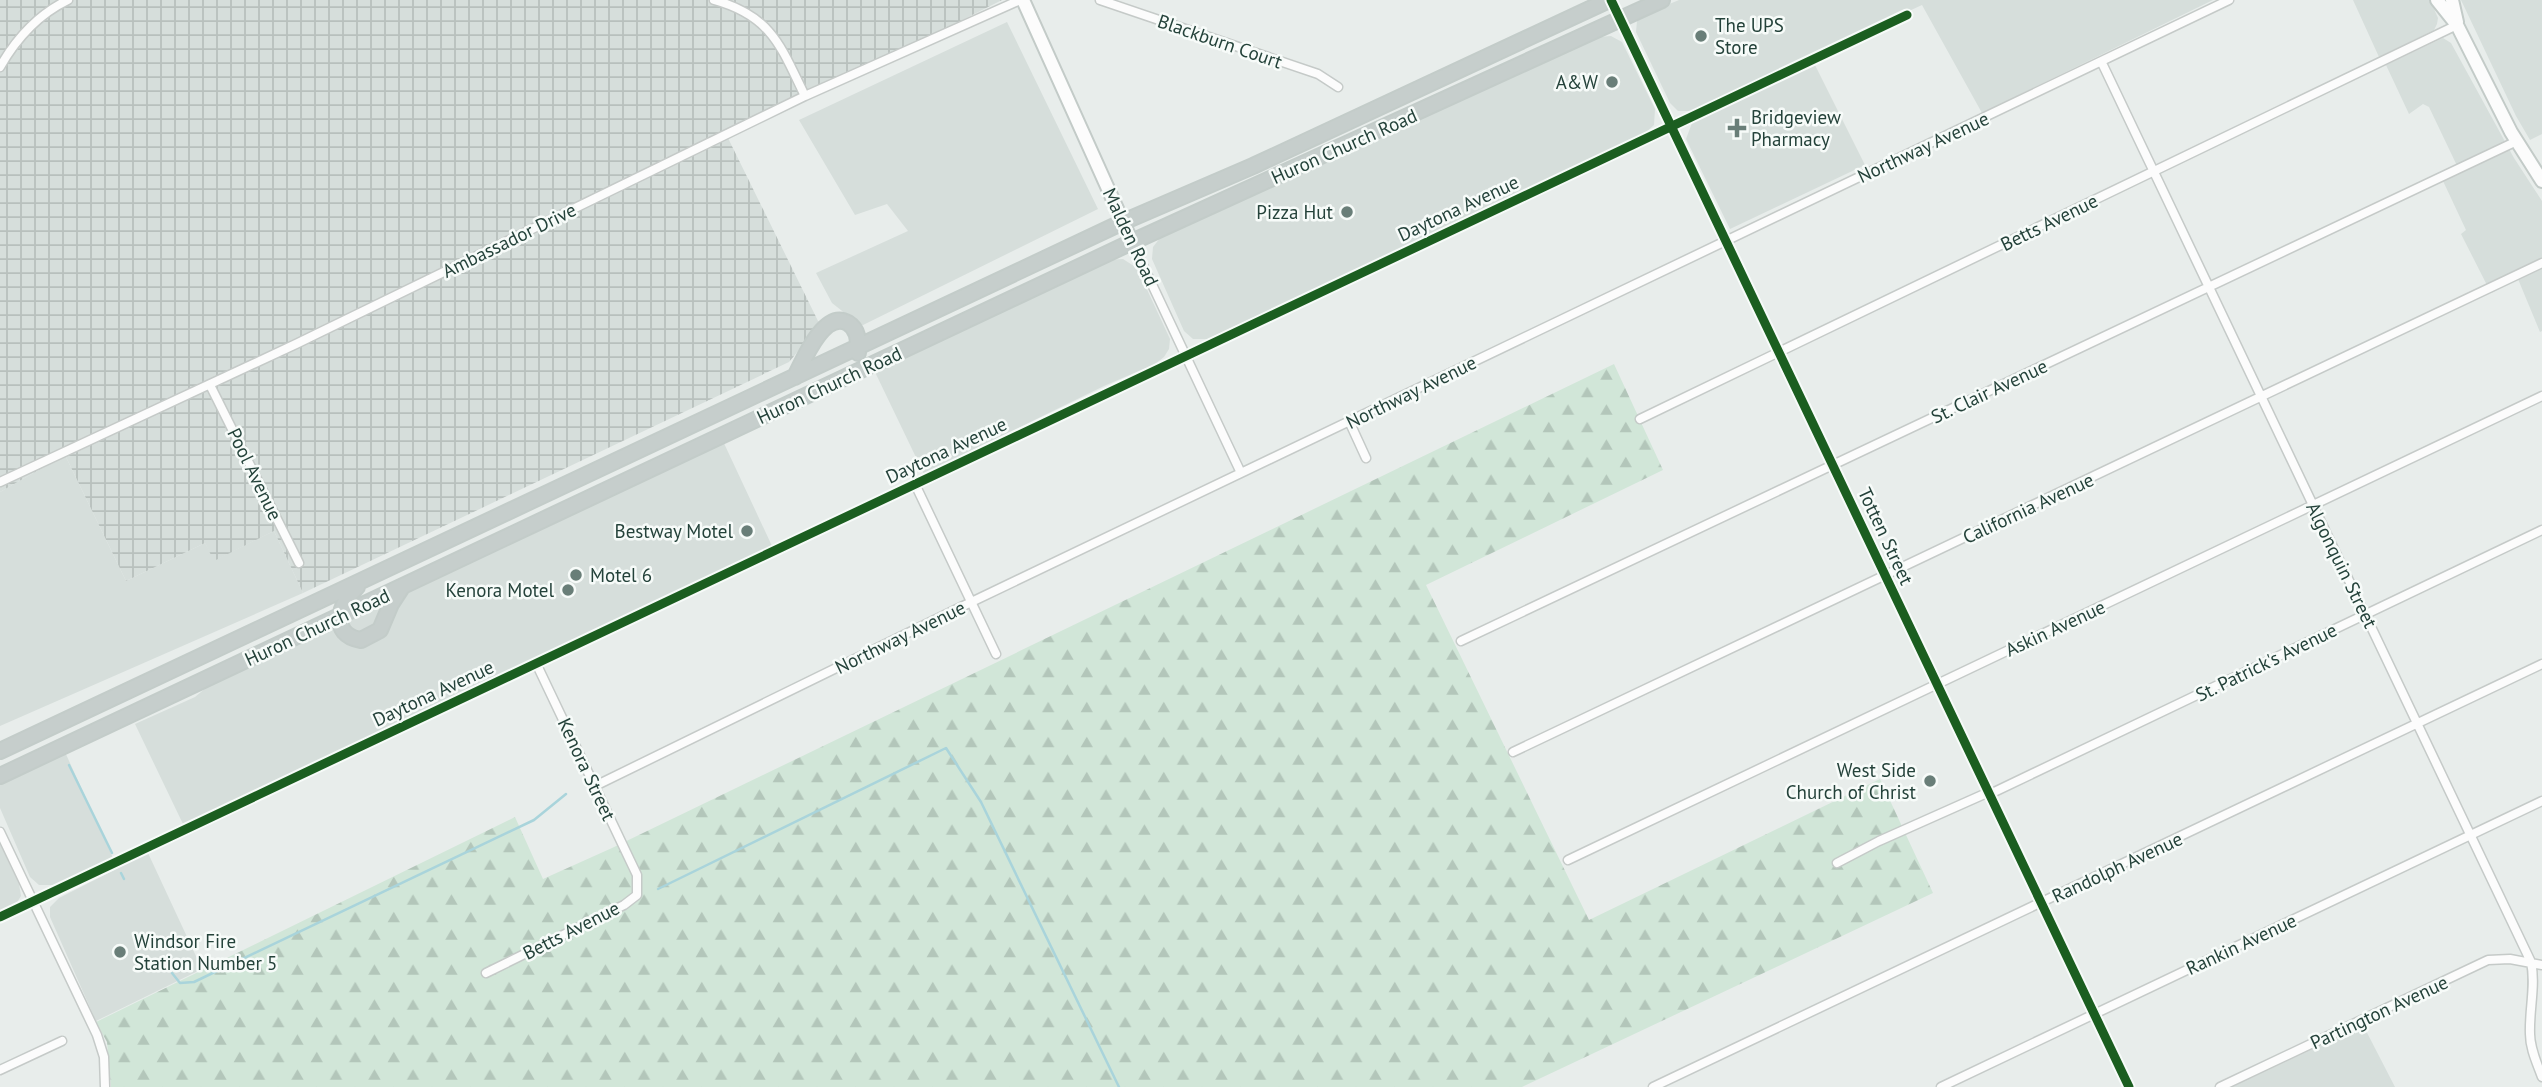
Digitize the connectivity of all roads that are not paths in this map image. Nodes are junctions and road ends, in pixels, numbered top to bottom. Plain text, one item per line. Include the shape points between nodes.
1 (68, 0) edge
2 (714, 0) edge
3 (1022, 0) edge
4 (1100, 0) edge
5 (1610, 0) edge
6 (1662, 0) edge
7 (2229, 0) edge
8 (2437, 0) edge
9 (2452, 0) edge
10 (1907, 15) dead end
11 (1620, 19) junction
12 (2457, 25) junction
13 (2102, 63) junction
14 (0, 67) edge
15 (1338, 87) dead end
16 (805, 96) junction
17 (1672, 127) junction
18 (2516, 141) junction
19 (2154, 171) junction
20 (2542, 181) edge
21 (1123, 222) junction
22 (1727, 241) junction
23 (1132, 242) junction
24 (2542, 263) edge
25 (2209, 286) junction
26 (858, 347) junction
27 (1779, 352) junction
28 (1185, 355) junction
29 (858, 372) junction
30 (794, 377) junction
31 (210, 385) junction
32 (2542, 396) edge
33 (2262, 397) junction
34 (1640, 419) dead end
35 (1349, 421) junction
36 (1366, 457) dead end
37 (1833, 465) junction
38 (1241, 473) junction
39 (0, 482) edge
40 (915, 484) junction
41 (2314, 505) junction
42 (2542, 530) edge
43 (299, 563) dead end
44 (1886, 576) junction
45 (369, 577) junction
46 (402, 586) junction
47 (971, 602) junction
48 (2366, 614) junction
49 (340, 616) junction
50 (1461, 641) dead end
51 (996, 654) dead end
52 (536, 663) junction
53 (2542, 664) edge
54 (1937, 684) junction
55 (2418, 724) junction
56 (2, 749) edge
57 (1513, 752) dead end
58 (0, 776) edge
59 (595, 786) junction
60 (1989, 793) junction
61 (2542, 801) edge
62 (0, 832) edge
63 (2471, 835) junction
64 (1568, 860) dead end
65 (1838, 863) dead end
66 (637, 875) joint
67 (33, 902) junction
68 (2041, 903) junction
69 (0, 918) edge
70 (2532, 961) junction
71 (2542, 965) edge
72 (486, 973) dead end
73 (2094, 1014) junction
74 (62, 1041) dead end
75 (0, 1070) edge
76 (2542, 1077) edge
77 (105, 1087) edge
78 (1653, 1087) edge
79 (1941, 1087) edge
80 (2129, 1087) edge
81 (2220, 1087) edge

1 - 14 street via 33,25
2 - 16 street via 737,6 766,27
3 - 16 street, Ambassador Drive
3 - 21 main road, Malden Road
4 - 15 street, Blackburn Court via 1318,74
5 - 11 street, Totten Street
5 - 21 highway, Huron Church Road
6 - 11 highway, Huron Church Road
7 - 13 street, Northway Avenue
8 - 12 main road
9 - 12 main road
10 - 17 street, Daytona Avenue
11 - 17 street, Totten Street
11 - 23 highway, Huron Church Road
12 - 18 main road
12 - 19 street, Betts Avenue
13 - 19 street, Algonquin Street
13 - 22 street, Northway Avenue
16 - 31 street, Ambassador Drive
17 - 22 street, Totten Street
17 - 28 street, Daytona Avenue
18 - 20 main road
18 - 25 street, St. Clair Avenue
19 - 25 street, Algonquin Street
19 - 27 street, Betts Avenue
21 - 23 main road, Malden Road
21 - 26 highway, Huron Church Road
22 - 27 street, Totten Street
22 - 35 street, Northway Avenue
23 - 28 street, Malden Road
23 - 29 highway, Huron Church Road
24 - 33 street, California Avenue
25 - 33 street, Algonquin Street
25 - 37 street, St. Clair Avenue
26 - 29 highway
26 - 30 highway, Huron Church Road
26 - 30 highway via 853,327 844,321 834,322 821,331
27 - 34 street, Betts Avenue
27 - 37 street, Totten Street
28 - 38 street, Malden Road
28 - 40 street, Daytona Avenue
29 - 46 highway, Huron Church Road
30 - 45 highway, Huron Church Road
31 - 39 street, Ambassador Drive
31 - 43 street, Pool Avenue
32 - 41 street, Askin Avenue
33 - 41 street, Algonquin Street
33 - 44 street, California Avenue
35 - 36 street
35 - 38 street, Northway Avenue
37 - 44 street, Totten Street
37 - 50 street, St. Clair Avenue
38 - 47 street, Northway Avenue
40 - 47 street
40 - 52 street, Daytona Avenue
41 - 48 street, Algonquin Street
41 - 54 street, Askin Avenue
42 - 48 street, St. Patrick's Avenue
44 - 54 street, Totten Street
44 - 57 street, California Avenue
45 - 49 highway via 349,594
45 - 56 highway, Huron Church Road
46 - 49 highway, Huron Church Road
46 - 49 highway via 380,630 369,637 349,637
47 - 51 street
47 - 59 street, Northway Avenue
48 - 55 street, Algonquin Street
48 - 60 street, St. Patrick's Avenue
49 - 58 highway, Huron Church Road
52 - 59 street, Kenora Street
52 - 67 street, Daytona Avenue
53 - 55 street, Randolph Avenue
54 - 60 street, Totten Street
54 - 64 street, Askin Avenue
55 - 63 street, Algonquin Street
55 - 68 street, Randolph Avenue
59 - 66 street, Kenora Street
60 - 65 street, St. Patrick's Avenue
60 - 68 street, Totten Street
61 - 63 street, Rankin Avenue
62 - 67 street
63 - 70 street, Algonquin Street
63 - 73 street, Rankin Avenue
66 - 72 street, Betts Avenue via 637,895 624,905
67 - 69 street, Daytona Avenue
67 - 77 street via 97,1035 104,1057
68 - 73 street, Totten Street
68 - 78 street, Randolph Avenue
70 - 71 street, Partington Avenue
70 - 76 street, Algonquin Street via 2529,1036
70 - 81 street, Partington Avenue via 2488,960
73 - 79 street, Rankin Avenue
73 - 80 street, Totten Street
74 - 75 street

